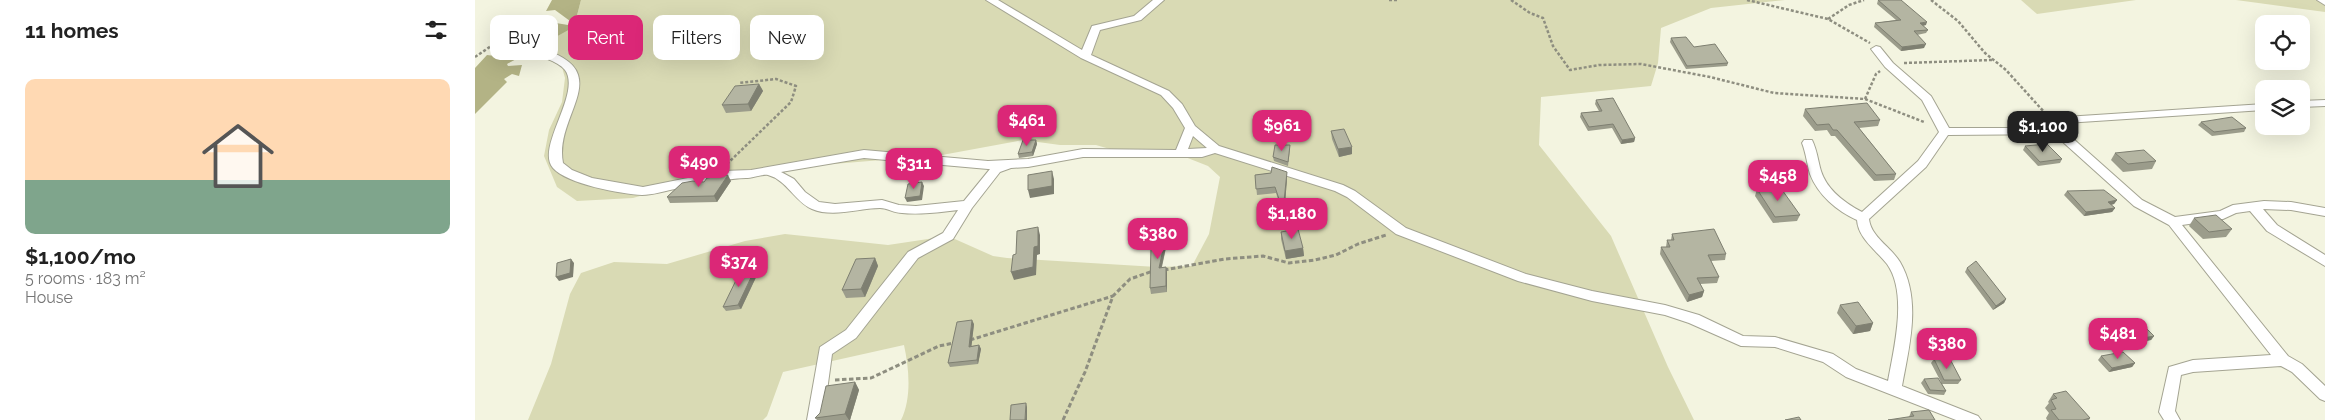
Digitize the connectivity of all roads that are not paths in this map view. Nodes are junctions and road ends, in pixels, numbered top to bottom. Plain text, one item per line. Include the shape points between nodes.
1 (991, 0) edge
2 (1159, 0) edge
3 (1875, 49) road end
4 (1085, 56) junction
5 (554, 60) edge
6 (2325, 103) edge
7 (2310, 104) edge
8 (2255, 108) edge
9 (2050, 121) road end
10 (1191, 128) junction
11 (1945, 132) junction
12 (1807, 143) dead end
13 (1215, 149) junction
14 (1181, 153) junction
15 (1012, 164) junction
16 (773, 173) dead end
17 (968, 205) junction
18 (2253, 206) junction
19 (2325, 212) edge
20 (1863, 218) junction
21 (2173, 222) junction
22 (2325, 261) edge
23 (2283, 360) junction
24 (1894, 389) junction
25 (2325, 395) edge
26 (815, 420) edge
27 (1973, 420) edge
28 (2172, 420) edge

1 - 4 street
2 - 4 street via 1137,18 1096,28
3 - 11 street via 1927,98
4 - 10 street via 1165,93 1178,106
5 - 15 street via 568,67 573,95 553,152 557,165 590,182 635,191 653,190 714,176 751,174 864,154
6 - 7 street
8 - 9 street
10 - 13 street
10 - 14 street
11 - 20 street via 1922,164
11 - 21 street via 2057,130 2138,203
12 - 20 street via 1820,183 1848,212
13 - 14 street
13 - 24 street via 1339,188 1401,231 1523,278 1693,318 1741,341 1775,342 1828,358 1851,373
14 - 15 street via 1083,153
15 - 17 street via 996,169
16 - 17 street via 790,182 816,206 835,208 882,204 917,210
17 - 26 street via 949,236 913,255 851,334 825,351
18 - 19 street via 2291,206
18 - 21 street
18 - 22 street via 2272,228
20 - 24 street via 1864,229 1894,264 1904,294 1905,329
21 - 23 street
23 - 25 street via 2297,368
23 - 28 street via 2175,370 2167,412
24 - 27 street

